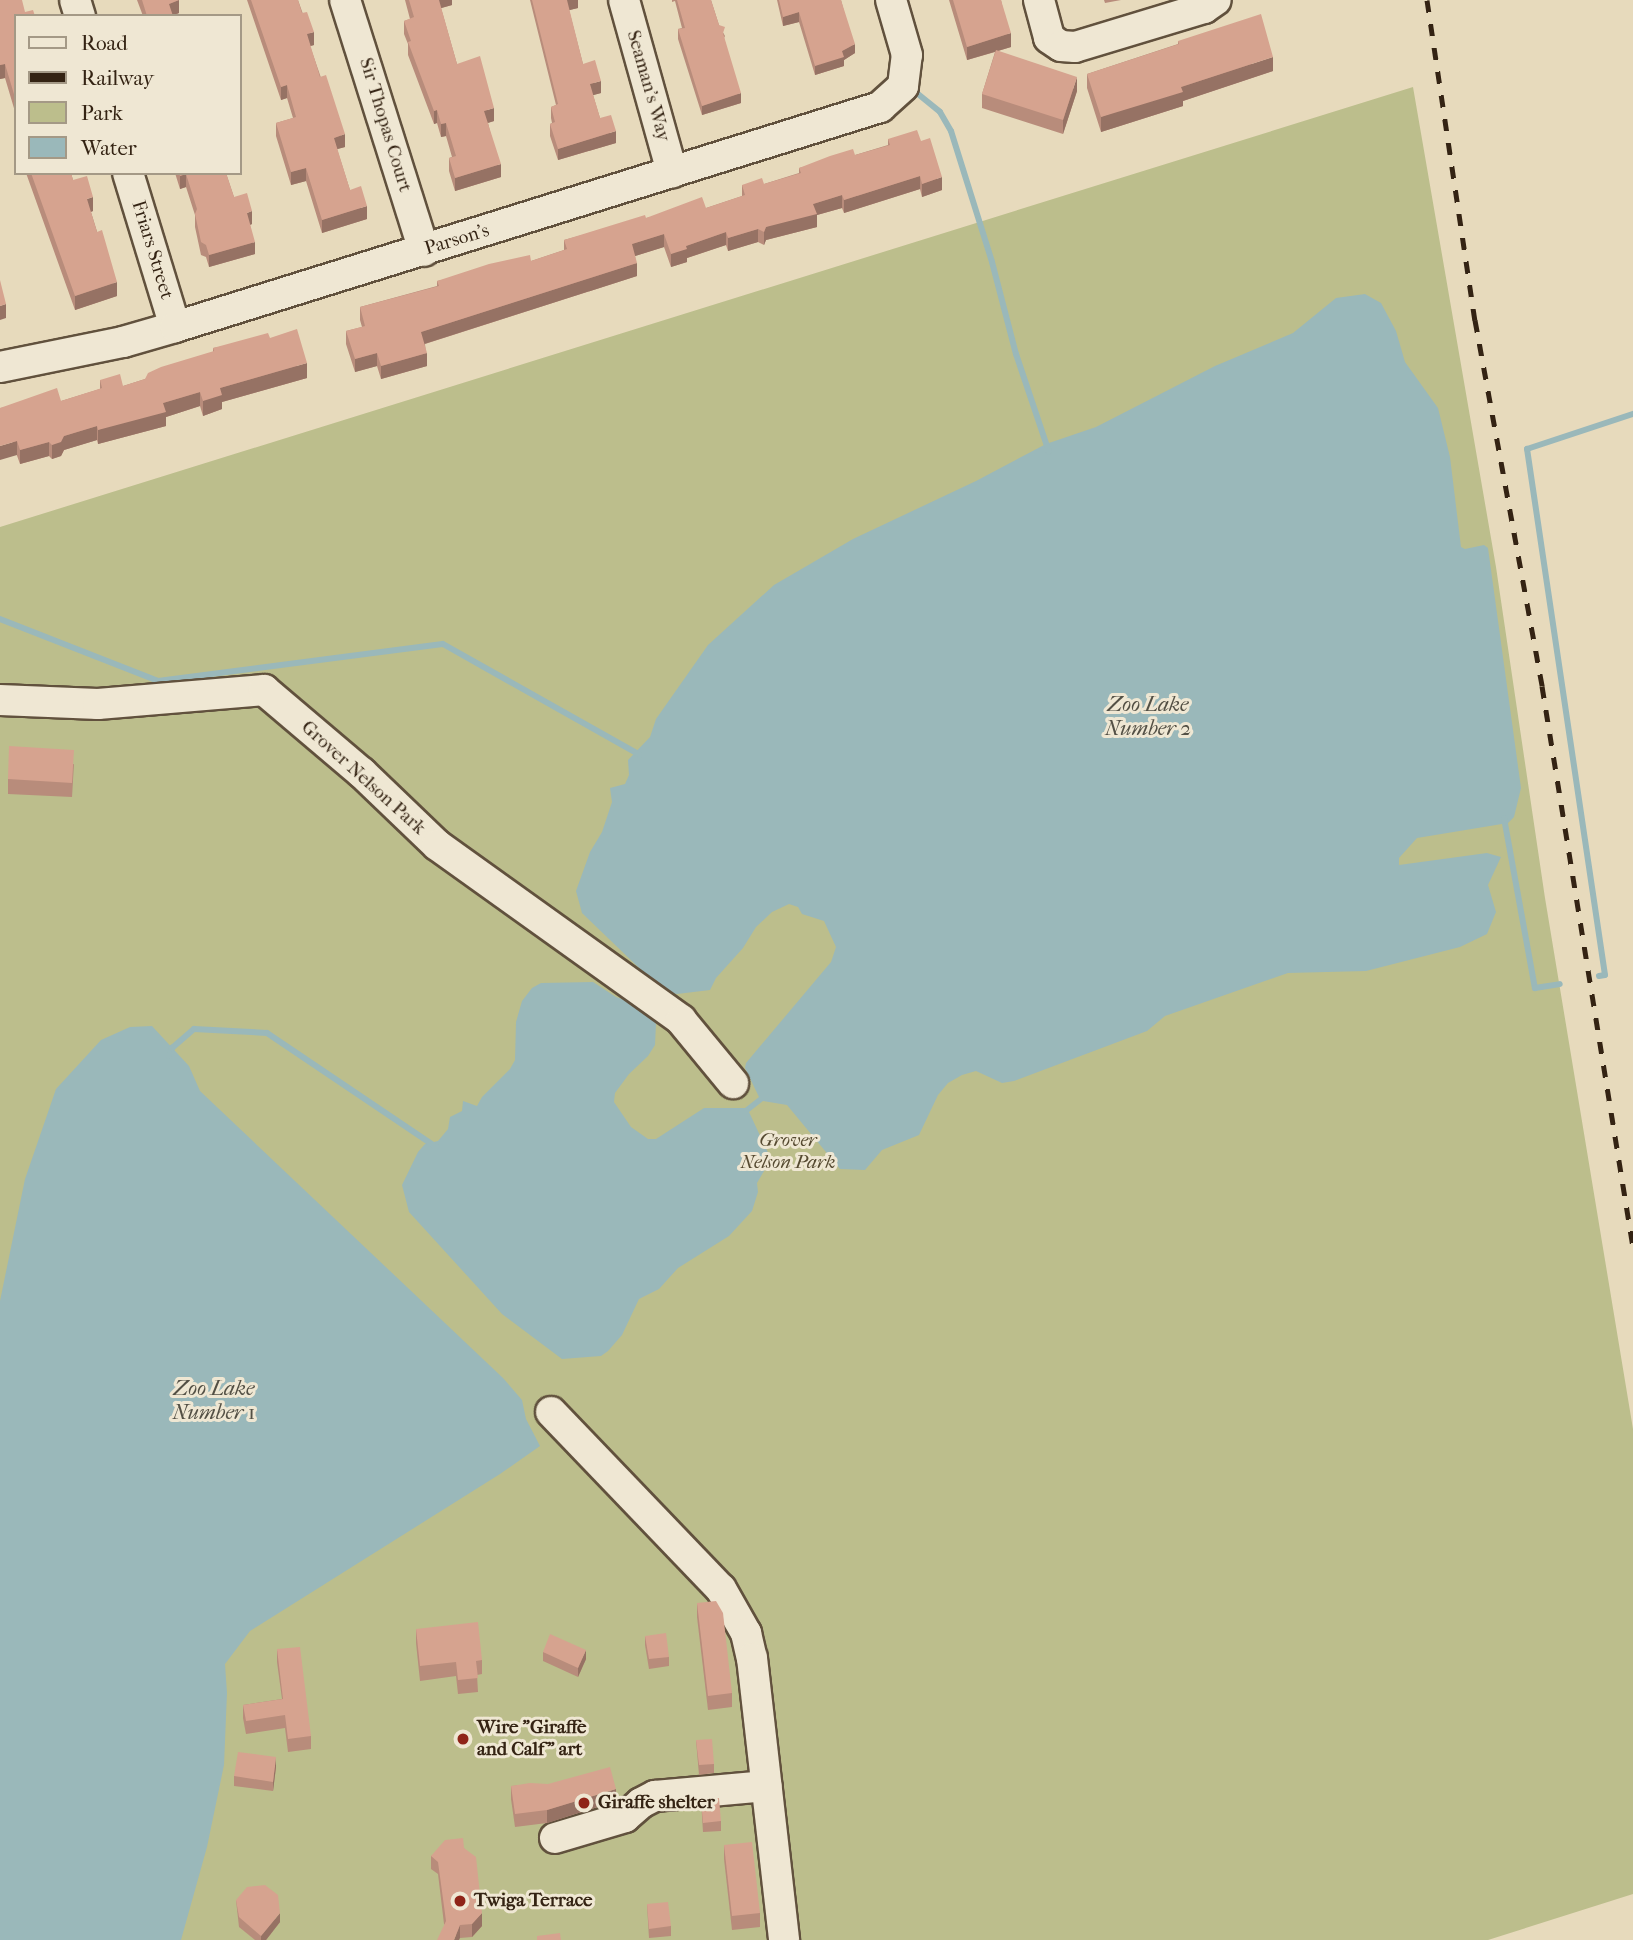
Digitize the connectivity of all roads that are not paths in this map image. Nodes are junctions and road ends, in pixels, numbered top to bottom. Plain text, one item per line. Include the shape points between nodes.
1 (345, 0) edge
2 (624, 0) edge
3 (891, 0) edge
4 (1040, 0) edge
5 (1216, 0) edge
6 (673, 172) junction
7 (129, 175) edge
8 (424, 251) junction
9 (175, 327) junction
10 (0, 367) edge
11 (0, 700) edge
12 (733, 1083) dead end
13 (551, 1412) dead end
14 (767, 1786) junction
15 (555, 1838) dead end
16 (784, 1940) edge

1 - 8 street, Sir Thopas Court
2 - 6 street, Seaman's Way
3 - 6 street, Parson's via 906,55 903,86 880,107
4 - 5 street via 1049,38 1061,46 1075,47 1204,8
6 - 8 street, Parson's
7 - 9 street, Friars Street
8 - 9 street, Parson's
9 - 10 street, Parson's
11 - 12 street, Grover Nelson Park via 98,704 264,690 362,773 437,845 681,1020
13 - 14 street via 721,1589 734,1609 752,1658
14 - 15 street via 655,1796 625,1817
14 - 16 street

